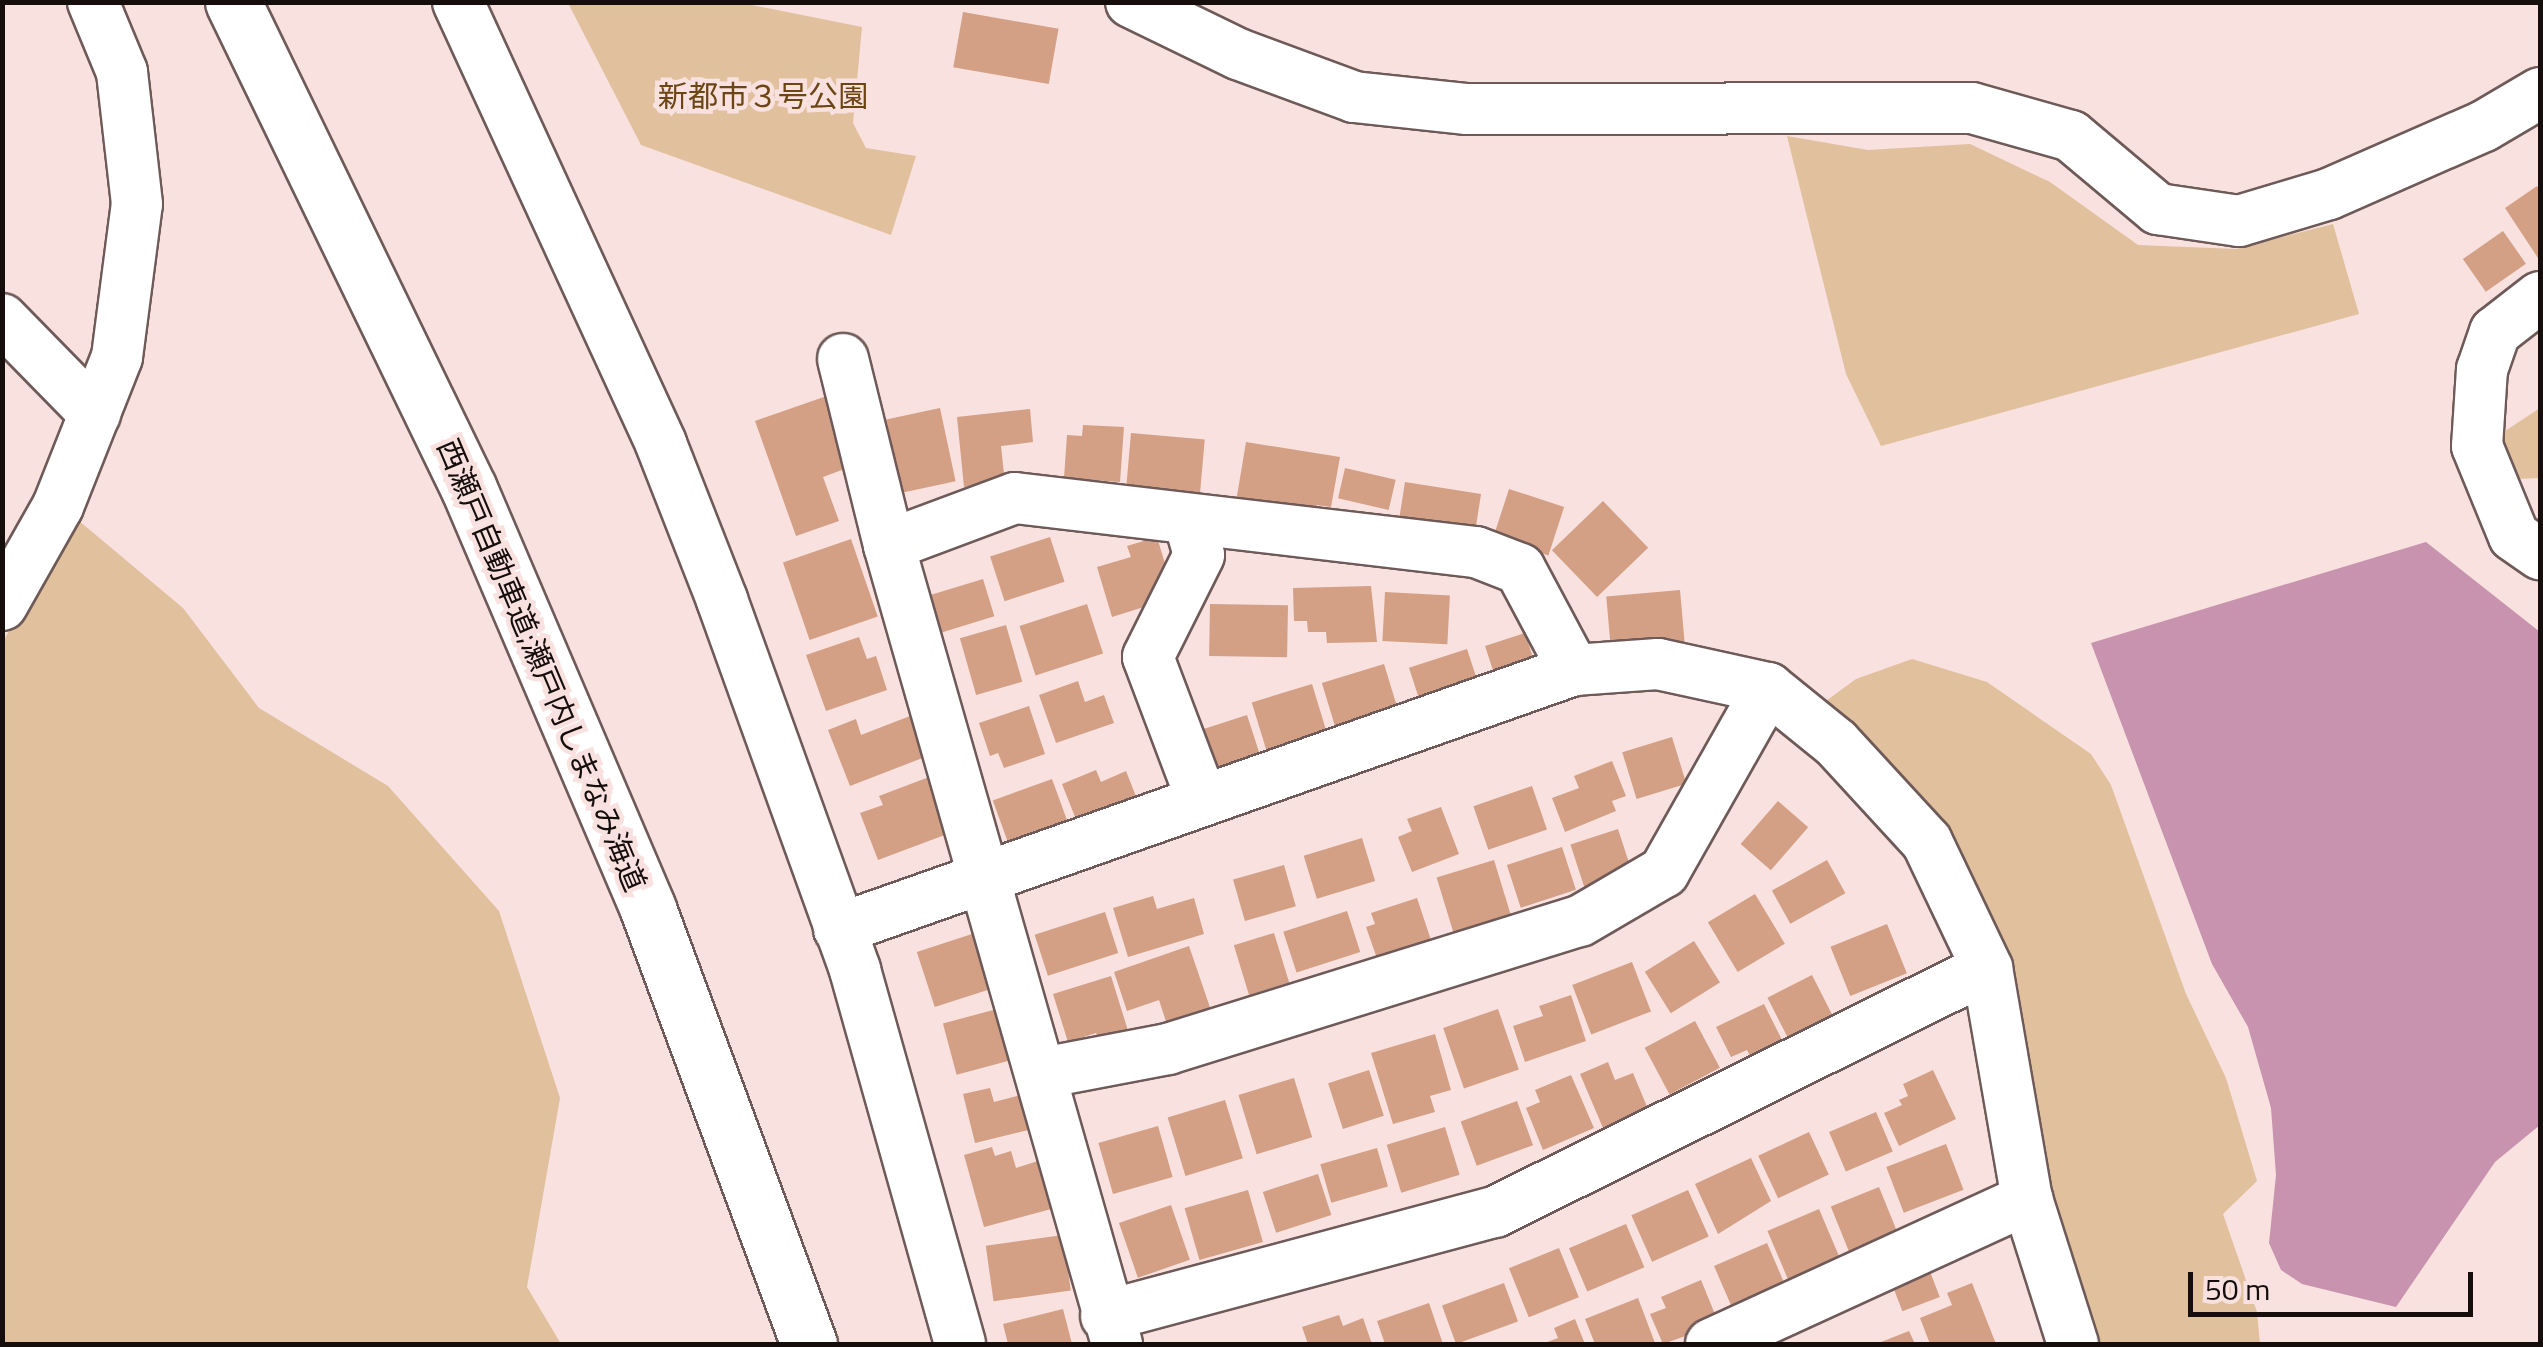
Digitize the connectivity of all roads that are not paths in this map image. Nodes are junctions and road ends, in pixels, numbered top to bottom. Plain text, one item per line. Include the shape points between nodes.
1 (93, 2) edge
2 (233, 2) edge
3 (458, 2) edge
4 (1132, 2) edge
5 (2540, 93) edge
6 (2540, 297) edge
7 (2, 320) edge
8 (843, 358) dead end
9 (95, 414) junction
10 (2521, 505) edge
11 (1189, 520) junction
12 (889, 545) junction
13 (2540, 554) edge
14 (2, 605) edge
15 (1574, 670) junction
16 (1768, 688) junction
17 (1201, 797) junction
18 (983, 875) junction
19 (839, 929) junction
20 (1987, 968) junction
21 (1042, 1072) junction
22 (2027, 1199) junction
23 (1112, 1330) edge
24 (809, 1344) edge
25 (960, 1344) edge
26 (1710, 1344) edge
27 (2073, 1344) edge

1 - 9 street via 122,72 137,204 117,357
2 - 24 highway, 西瀬戸自動車道;瀬戸内しまなみ海道 via 477,508 648,909
3 - 19 street via 661,444
4 - 5 street via 1238,54 1354,97 1467,110 1972,108 2071,136 2158,209 2239,221 2329,194 2484,126
6 - 10 street via 2495,332 2482,370 2477,446
7 - 9 street
8 - 12 street
9 - 14 street via 58,506
10 - 13 street via 2514,536
11 - 12 street via 1015,498
11 - 15 street via 1476,552 1520,569
11 - 17 street via 1200,554 1148,657
12 - 18 street
15 - 16 street via 1658,664
15 - 17 street
16 - 20 street via 1836,744 1927,842
16 - 21 street via 1664,872 1580,921 1168,1049
17 - 18 street
18 - 19 street
18 - 21 street
19 - 25 street via 913,1161
20 - 22 street
20 - 23 street via 1496,1212
21 - 23 street
22 - 26 street
22 - 27 street

